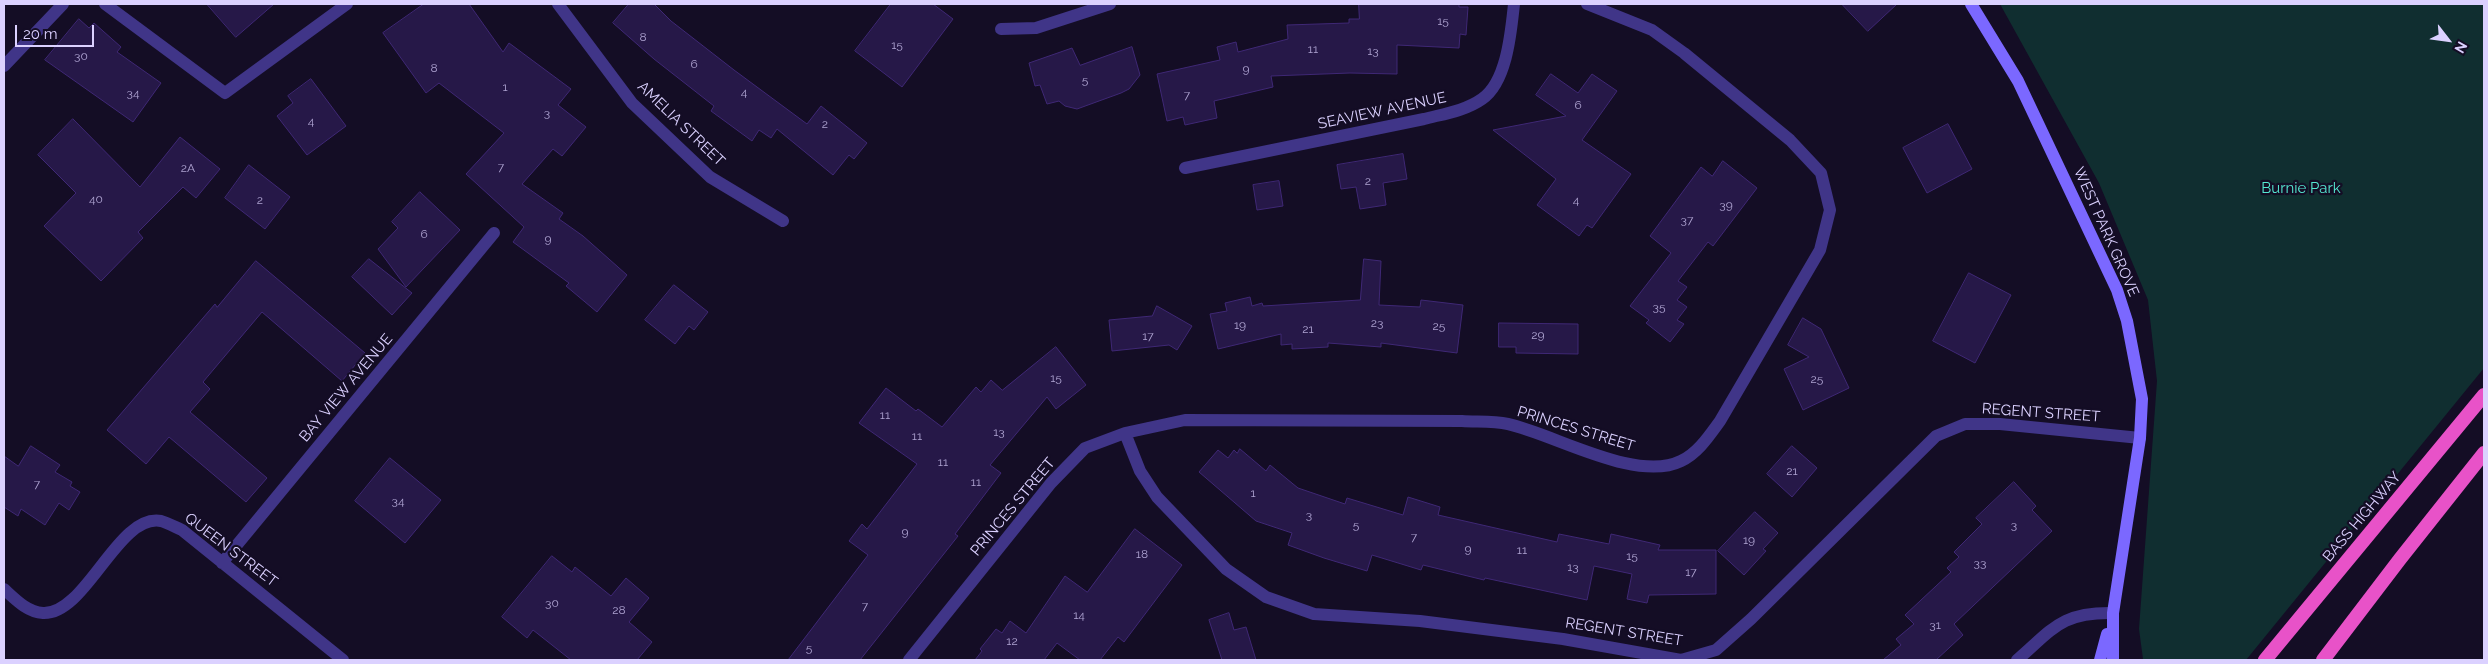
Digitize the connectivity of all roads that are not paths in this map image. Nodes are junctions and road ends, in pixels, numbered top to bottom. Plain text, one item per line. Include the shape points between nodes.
1 (63, 4) edge
2 (105, 4) edge
3 (348, 4) edge
4 (558, 4) edge
5 (1110, 4) edge
6 (1514, 4) edge
7 (1587, 4) edge
8 (1971, 4) edge
9 (1000, 29) dead end
10 (4, 66) edge
11 (1186, 168) dead end
12 (784, 221) dead end
13 (494, 233) dead end
14 (2484, 394) edge
15 (1125, 433) junction
16 (2140, 438) junction
17 (2484, 453) edge
18 (222, 563) junction
19 (4, 589) edge
20 (2112, 613) junction
21 (2112, 643) junction
22 (343, 660) edge
23 (909, 660) edge
24 (2017, 660) edge
25 (2100, 660) edge
26 (2112, 660) edge
27 (2120, 660) edge
28 (2265, 660) edge
29 (2323, 660) edge

1 - 10 street
2 - 3 street via 225,93
4 - 12 street, AMELIA STREET via 632,103 710,177
5 - 9 street via 1036,28
6 - 11 street, SEAVIEW AVENUE via 1509,50 1499,77 1483,98 1460,110
7 - 15 street, PRINCES STREET via 1652,30 1684,53 1790,140 1821,173 1830,210 1820,250 1720,421 1702,446 1680,462 1653,467 1618,461 1508,424 1462,421 1185,420
8 - 16 main road, WEST PARK GROVE via 2018,81 2117,290 2142,399
13 - 18 street, BAY VIEW AVENUE
14 - 28 highway, BASS HIGHWAY
15 - 16 street, REGENT STREET via 1140,471 1157,497 1226,569 1266,597 1314,614 1420,621 1563,639 1681,660 1716,650 1936,436 1965,424 2000,424
15 - 23 street, PRINCES STREET via 1086,448 1050,483
16 - 20 main road, WEST PARK GROVE
17 - 29 highway
18 - 19 street, QUEEN STREET via 182,530 159,521 139,526 63,607 44,613 26,608
18 - 22 street, QUEEN STREET
20 - 21 main road, WEST PARK GROVE
20 - 24 street via 2091,612 2063,620
20 - 25 main road, WEST PARK GROVE
21 - 26 main road, WEST PARK GROVE
21 - 27 main road

